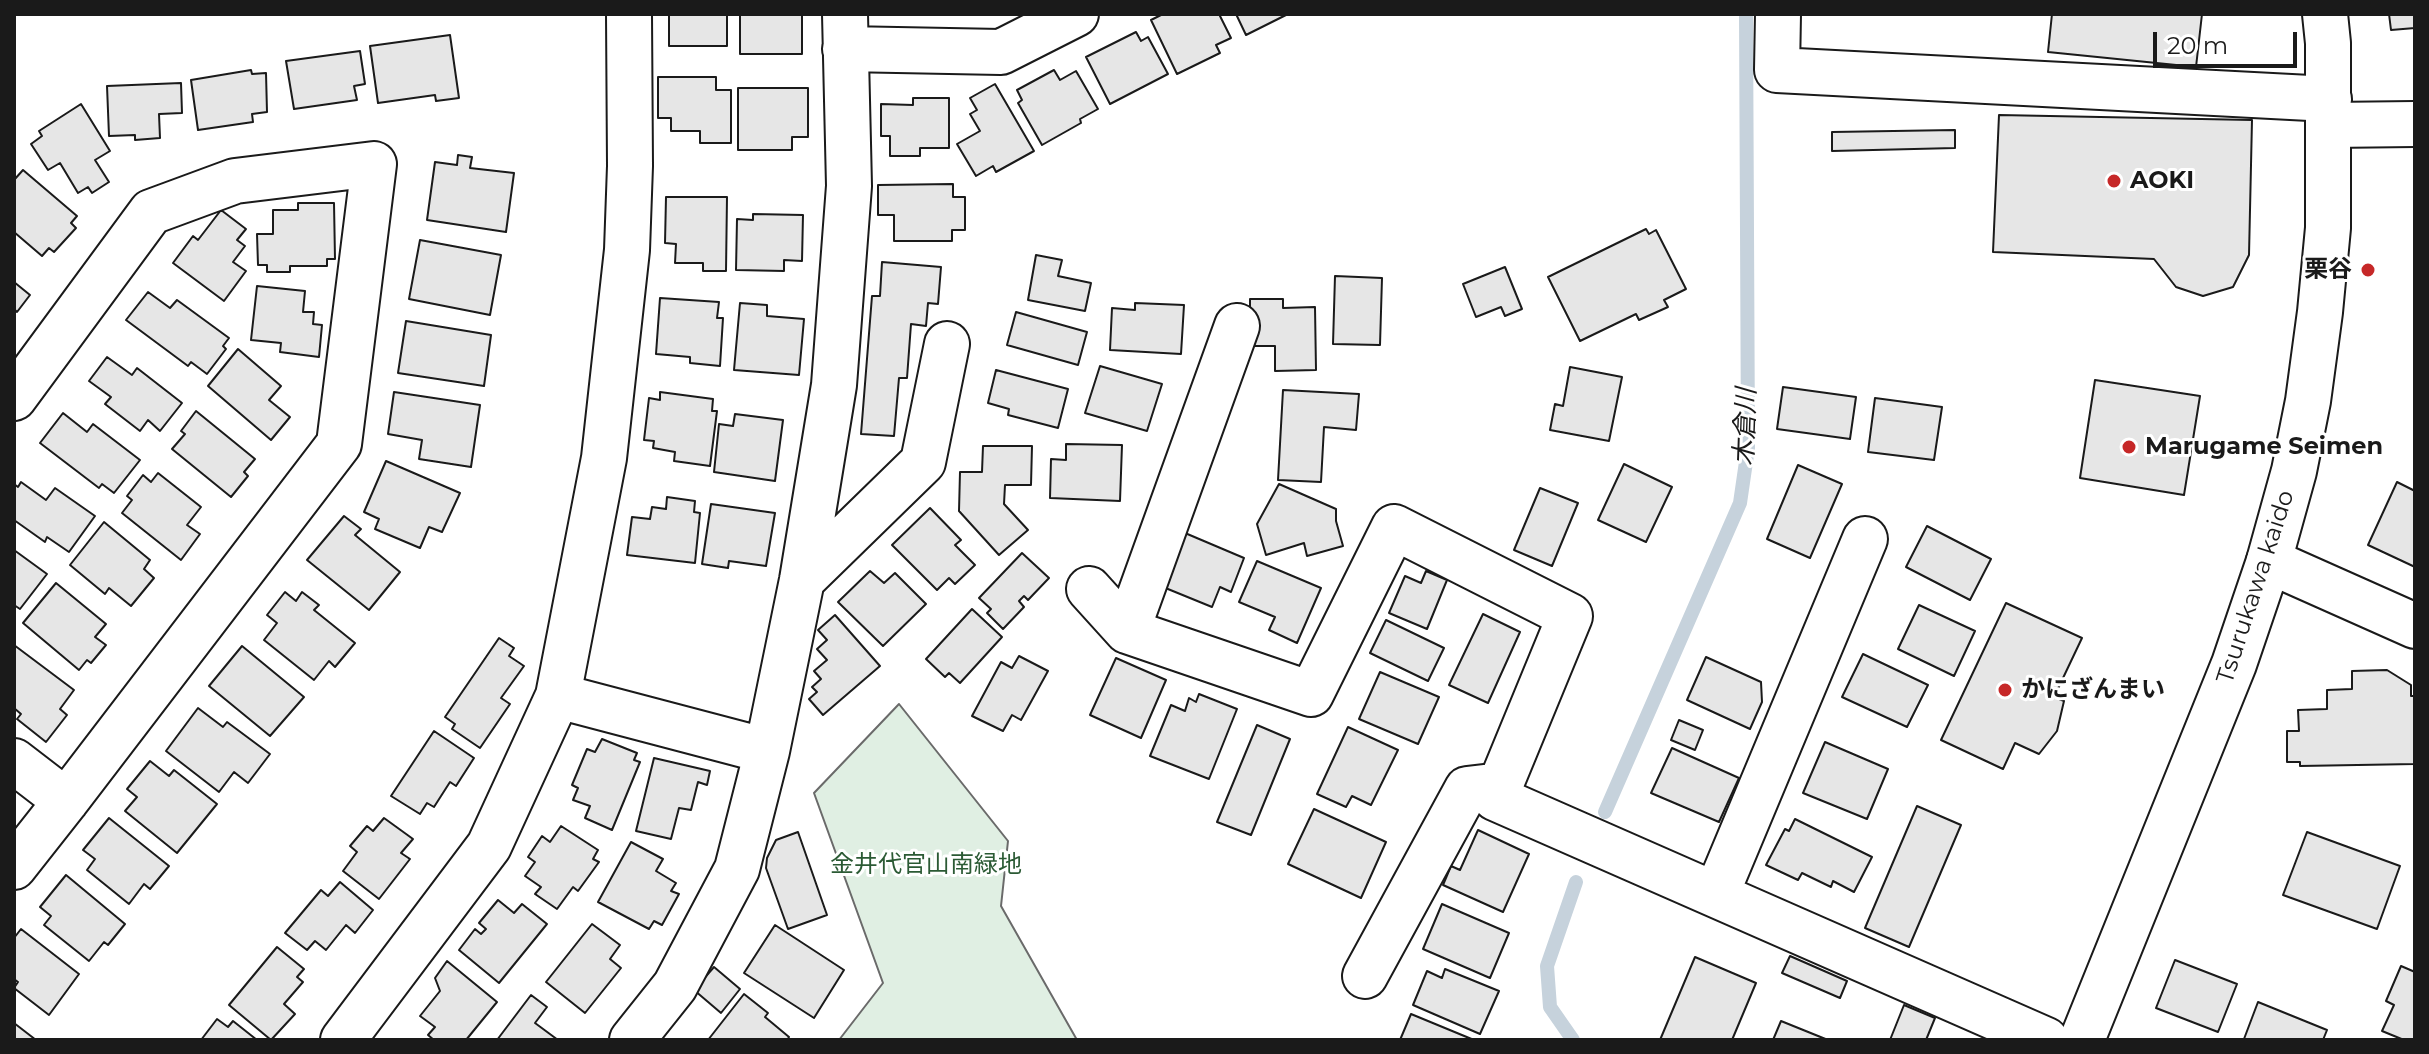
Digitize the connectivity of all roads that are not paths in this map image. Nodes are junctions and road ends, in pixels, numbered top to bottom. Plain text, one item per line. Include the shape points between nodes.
1 (629, 14) edge
2 (1076, 14) edge
3 (1778, 14) edge
4 (2325, 14) edge
5 (845, 31) edge
6 (2329, 112) junction
7 (2415, 124) edge
8 (1237, 326) dead end
9 (947, 344) dead end
10 (14, 398) edge
11 (1865, 539) dead end
12 (2269, 561) junction
13 (802, 580) junction
14 (1089, 589) dead end
15 (2415, 626) edge
16 (1127, 631) junction
17 (558, 696) junction
18 (767, 751) junction
19 (14, 761) edge
20 (1501, 785) junction
21 (66, 801) junction
22 (14, 867) edge
23 (1716, 895) junction
24 (1365, 976) dead end
25 (343, 1040) edge
26 (632, 1040) edge
27 (2046, 1040) edge
28 (2082, 1040) edge

1 - 17 street via 627,250 604,458
2 - 5 street via 1001,52
3 - 6 street via 1777,70
4 - 6 street, Tsurukawa kaido
5 - 13 street via 849,186 839,323
6 - 7 street
6 - 12 street, Tsurukawa kaido via 2328,228 2318,327 2294,471
8 - 16 street via 1239,375
9 - 13 street via 923,462
10 - 21 street via 151,212 235,181 374,164 339,444
11 - 23 street
12 - 15 street
12 - 28 street, Tsurukawa kaido via 2234,664
13 - 18 street
14 - 16 street
16 - 20 street via 1311,694 1394,527 1570,616
17 - 18 street
17 - 25 street via 489,846
18 - 26 street via 737,869 675,986
19 - 21 street
20 - 23 street via 1495,798
20 - 24 street via 1467,789
21 - 22 street
23 - 27 street

